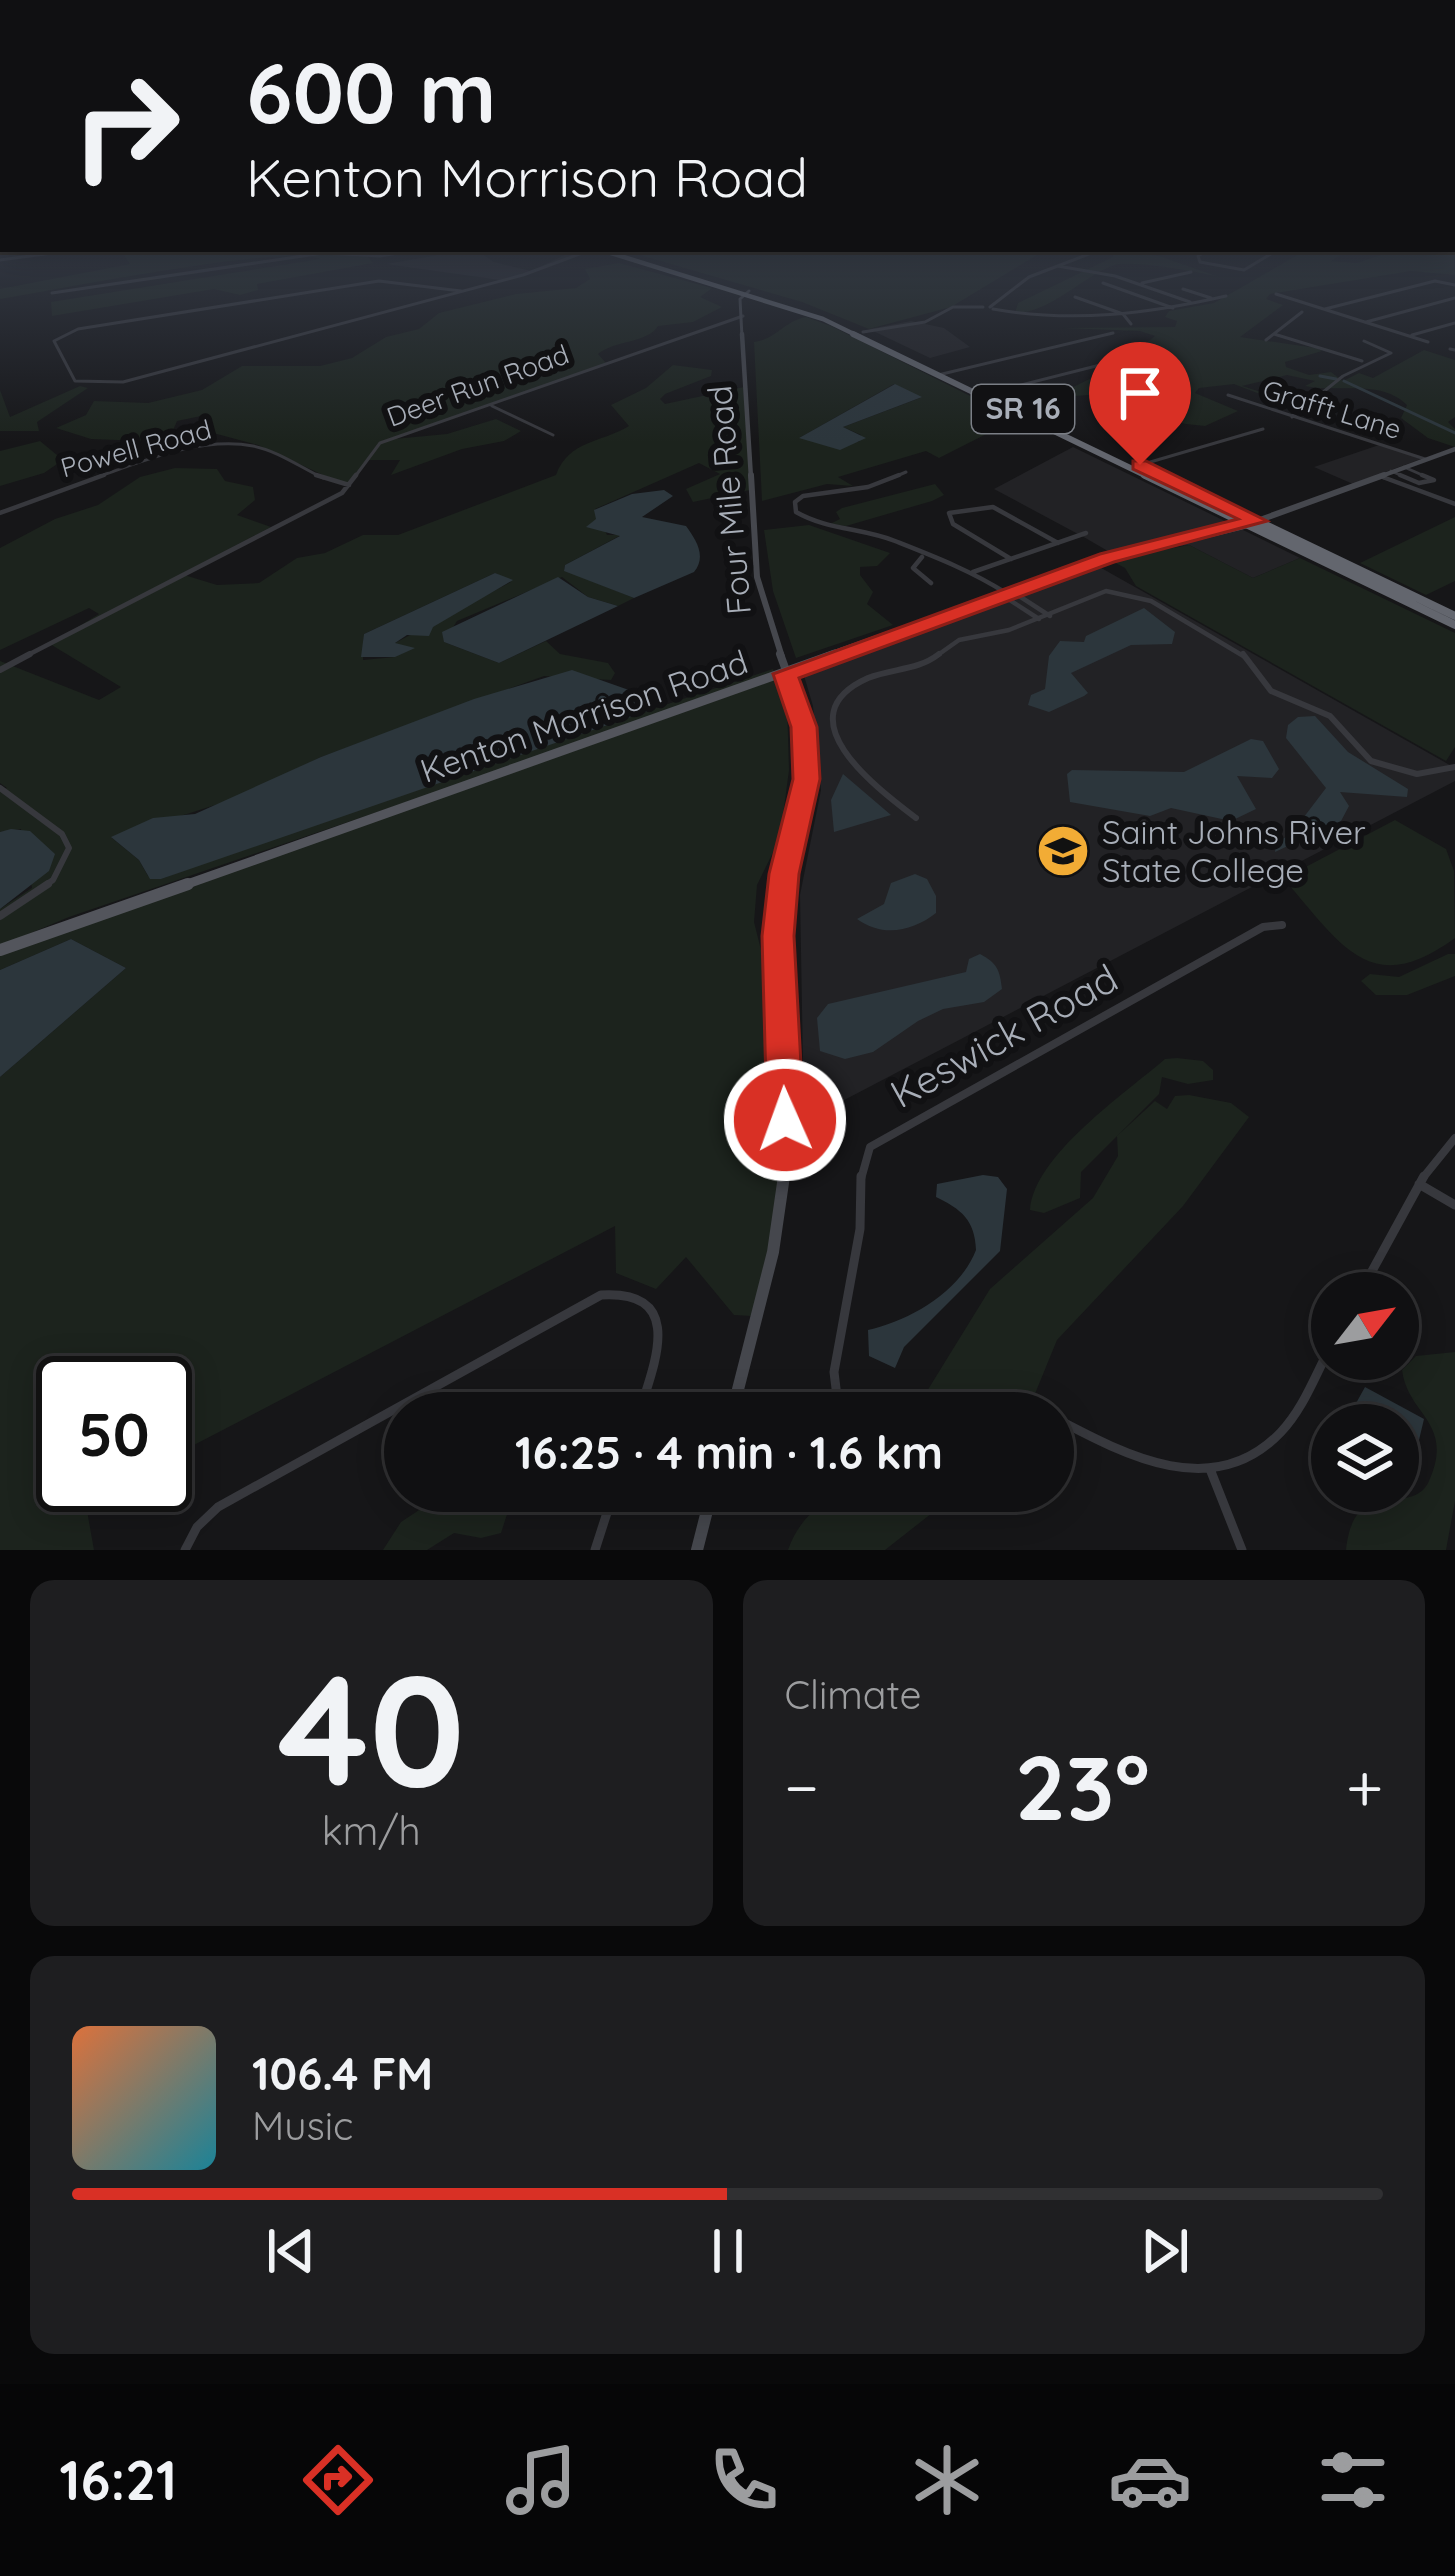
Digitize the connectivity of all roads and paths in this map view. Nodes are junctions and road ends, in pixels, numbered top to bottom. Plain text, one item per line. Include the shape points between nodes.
1 (283, 297) edge
2 (436, 297) edge
3 (745, 297) edge
4 (761, 297) edge
5 (762, 297) edge
6 (1006, 297) edge
7 (1075, 297) dead end
8 (1144, 297) edge
9 (1175, 297) edge
10 (1209, 297) edge
11 (1221, 297) edge
12 (1287, 297) edge
13 (1370, 297) edge
14 (1455, 298) edge
15 (1214, 299) junction
16 (1194, 304) junction
17 (987, 308) junction
18 (1174, 308) junction
19 (1325, 309) junction
20 (1302, 312) dead end
21 (743, 316) junction
22 (823, 319) junction
23 (1130, 321) junction
24 (1366, 322) junction
25 (1455, 323) edge
26 (863, 332) junction
27 (1113, 332) dead end
28 (1274, 334) junction
29 (1409, 336) junction
30 (1266, 340) dead end
31 (1364, 341) dead end
32 (1429, 342) dead end
33 (1142, 346) dead end
34 (1365, 362) junction
35 (942, 374) junction
36 (986, 394) junction
37 (1228, 395) dead end
38 (488, 405) junction
39 (1289, 418) junction
40 (1323, 425) junction
41 (1264, 429) dead end
42 (553, 435) dead end
43 (1328, 436) dead end
44 (1455, 449) edge
45 (1425, 459) junction
46 (1140, 465) junction
47 (1404, 466) junction
48 (1391, 471) junction
49 (906, 472) dead end
50 (1379, 476) junction
51 (351, 485) junction
52 (1455, 505) edge
53 (0, 513) edge
54 (1251, 523) junction
55 (1086, 533) dead end
56 (1058, 543) junction
57 (1301, 551) junction
58 (923, 556) junction
59 (1011, 559) junction
60 (973, 572) junction
61 (931, 583) dead end
62 (1007, 593) junction
63 (1415, 597) junction
64 (1050, 616) junction
65 (1455, 616) edge
66 (1039, 620) junction
67 (1455, 626) edge
68 (0, 670) edge
69 (786, 674) junction
70 (1455, 767) edge
71 (0, 788) edge
72 (916, 818) dead end
73 (0, 916) edge
74 (1282, 925) dead end
75 (0, 950) edge
76 (1455, 1138) edge
77 (1419, 1184) junction
78 (1455, 1205) edge
79 (1371, 1272) edge
80 (1311, 1380) edge
81 (425, 1392) edge
82 (646, 1392) edge
83 (737, 1392) edge
84 (836, 1392) edge
85 (384, 1415) edge
86 (1074, 1428) edge
87 (1210, 1469) junction
88 (608, 1512) edge
89 (707, 1512) edge
90 (185, 1550) edge
91 (596, 1550) edge
92 (697, 1550) edge
93 (1242, 1550) edge

1 - 2 street via 54,341 73,379 94,385
3 - 21 main road, Four Mile Road
4 - 22 highway, SR 16
5 - 26 highway, SR 16
6 - 17 street
7 - 23 street
8 - 18 street
9 - 16 street
10 - 15 street
11 - 15 street
12 - 19 street
13 - 19 street
14 - 24 street
15 - 16 street
16 - 18 street
17 - 23 street
17 - 26 street via 945,310
18 - 23 street
19 - 24 street
20 - 28 street
21 - 38 street, Deer Run Road
21 - 69 main road, Four Mile Road via 757,577 763,619
22 - 26 highway
22 - 35 highway, SR 16
24 - 29 street
25 - 29 street
26 - 35 highway, SR 16
27 - 35 street
28 - 30 street
28 - 34 street
29 - 32 street
31 - 34 street via 1391,352
33 - 36 street via 1108,363
34 - 39 street via 1331,385 1314,409
35 - 36 highway, SR 16
36 - 46 highway, SR 16
36 - 54 highway, SR 16
37 - 39 street, Grafft Lane
38 - 42 street
38 - 51 street, Deer Run Road via 376,446
39 - 40 street, Grafft Lane
40 - 43 street
40 - 45 street, Grafft Lane
41 - 46 street
44 - 45 main road
45 - 47 main road
46 - 54 highway, SR 16
47 - 48 main road
47 - 48 street via 1434,480 1419,483
48 - 50 main road
49 - 58 street via 868,487 822,490 795,506 805,519 894,540
50 - 52 street
50 - 54 main road
51 - 53 street, Powell Road via 260,447 230,445 128,467
51 - 68 street, Deer Run Road
54 - 57 highway, SR 16
54 - 62 main road, Kenton Morrison Road via 1130,551
54 - 63 highway, SR 16
55 - 56 street
56 - 59 street
56 - 59 street via 993,507 949,513 953,524
57 - 63 highway
57 - 67 highway, SR 16
58 - 60 street
58 - 61 street via 914,568
59 - 60 street
60 - 62 street
62 - 64 street
62 - 66 street
62 - 69 main road, Kenton Morrison Road
63 - 65 highway, SR 16
64 - 66 street
64 - 70 street via 1100,592 1138,596 1247,656 1271,691 1330,716 1371,761 1417,774
66 - 72 street via 954,642 923,666 869,678 839,700 833,727 847,760
69 - 75 main road, Kenton Morrison Road
69 - 83 main road, Four Mile Road via 804,727 806,779 778,936 783,1197
71 - 73 street via 69,848 53,880
74 - 84 street, Keswick Road via 1262,927 870,1147
76 - 77 street
77 - 78 street
77 - 79 street
80 - 87 street via 1279,1435 1251,1456
81 - 82 street via 602,1294 634,1296 659,1324
85 - 90 street via 218,1507
86 - 87 street via 1125,1457
87 - 93 street
88 - 91 street
89 - 92 main road

